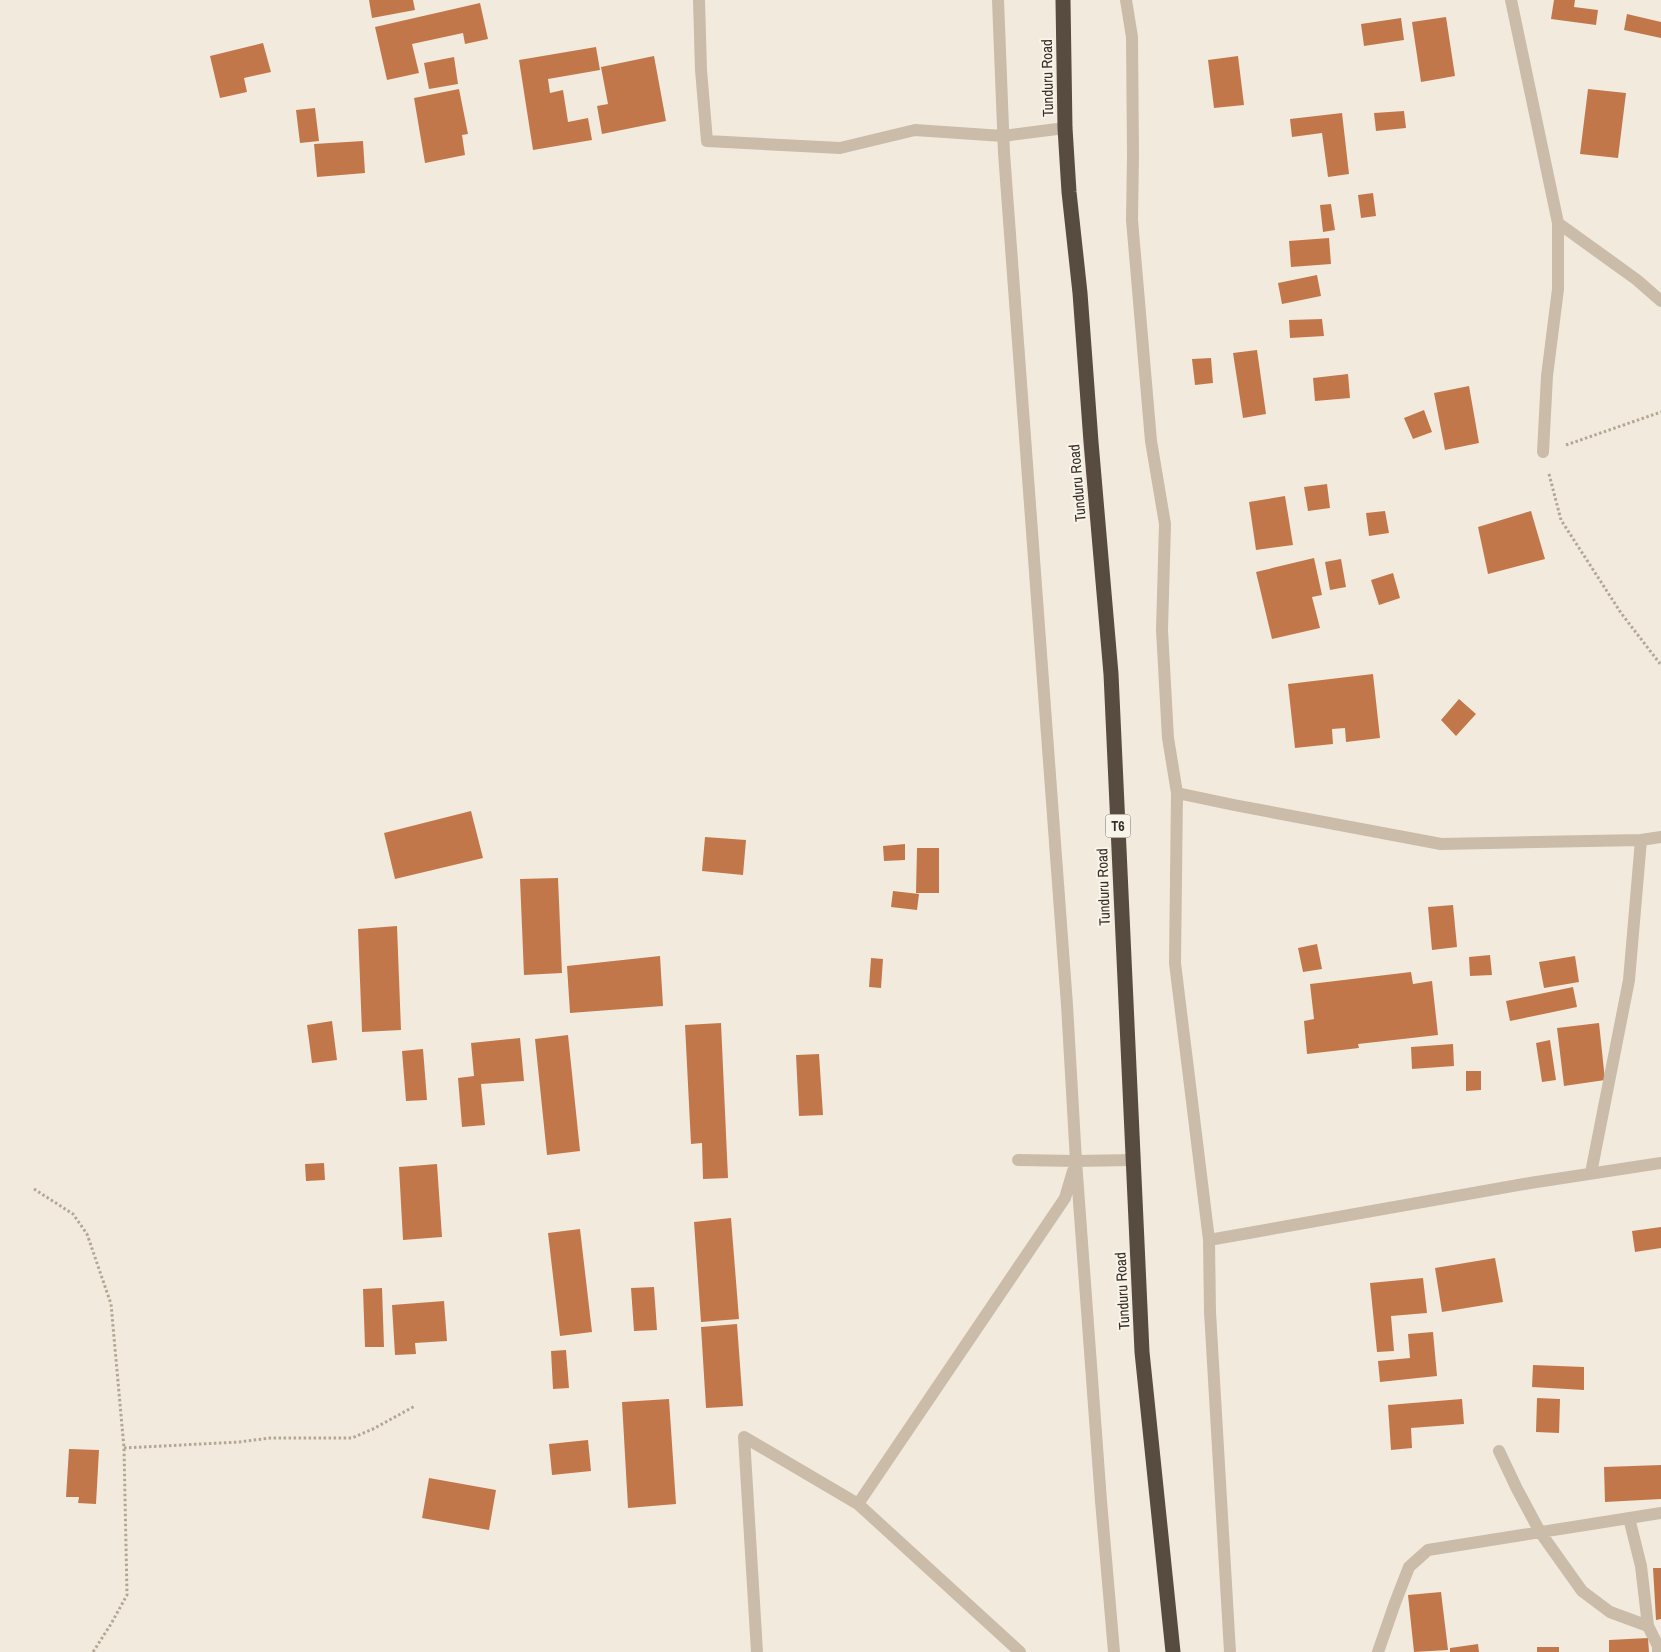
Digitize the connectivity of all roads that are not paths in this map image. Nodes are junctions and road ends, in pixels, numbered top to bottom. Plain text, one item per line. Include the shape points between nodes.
1 (699, 0) edge
2 (998, 0) edge
3 (1063, 0) edge
4 (1126, 0) edge
5 (1511, 0) edge
6 (1065, 128) junction
7 (1003, 136) junction
8 (1558, 223) junction
9 (1661, 301) edge
10 (1543, 452) road end
11 (1177, 793) junction
12 (1661, 837) edge
13 (1641, 840) junction
14 (1018, 1160) dead end
15 (1132, 1160) junction
16 (1076, 1161) junction
17 (1661, 1163) edge
18 (1591, 1173) junction
19 (1208, 1240) junction
20 (1500, 1451) dead end
21 (858, 1504) junction
22 (1661, 1513) edge
23 (1629, 1518) junction
24 (1540, 1532) junction
25 (1648, 1626) junction
26 (756, 1652) edge
27 (1020, 1652) edge
28 (1114, 1652) edge
29 (1173, 1652) edge
30 (1230, 1652) edge
31 (1378, 1652) edge
32 (1658, 1652) edge

1 - 7 street via 707,141 840,148 915,130
2 - 7 street
3 - 6 highway, Tunduru Road / T6
4 - 11 street via 1132,37 1132,220 1151,440 1165,524 1162,630 1168,738
5 - 8 street
6 - 7 street
6 - 15 highway, Tunduru Road / T6 via 1111,674 1133,1120
7 - 16 street
8 - 9 street
8 - 10 street via 1558,289 1547,376
11 - 13 street via 1441,844
11 - 19 street via 1175,962
12 - 13 street
13 - 18 street via 1630,980
14 - 16 street
15 - 16 street
15 - 29 highway, Tunduru Road / T6 via 1142,1352
16 - 21 street via 1065,1198
16 - 28 street
17 - 18 street
18 - 19 street
19 - 30 street
20 - 24 street
21 - 26 street via 744,1437
21 - 27 street
22 - 23 street
23 - 24 street
23 - 25 street via 1641,1566
24 - 25 street via 1582,1591 1610,1612
24 - 31 street via 1428,1550 1410,1567
25 - 32 street

